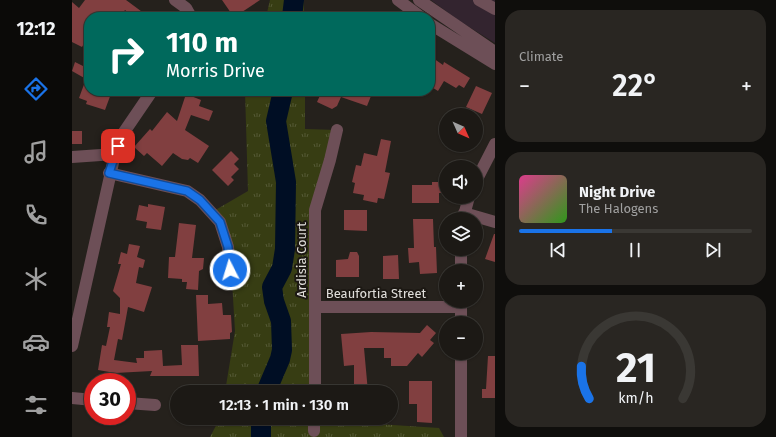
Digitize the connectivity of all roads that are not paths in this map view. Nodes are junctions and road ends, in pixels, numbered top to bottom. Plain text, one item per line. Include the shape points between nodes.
1 (175, 0) edge
2 (398, 0) edge
3 (419, 0) edge
4 (479, 0) edge
5 (495, 9) edge
6 (188, 12) edge
7 (414, 12) edge
8 (435, 27) edge
9 (495, 52) edge
10 (495, 64) edge
11 (149, 96) edge
12 (337, 130) dead end
13 (495, 144) edge
14 (115, 154) junction
15 (72, 157) edge
16 (483, 167) edge
17 (109, 173) junction
18 (483, 220) edge
19 (495, 222) edge
20 (230, 270) dead end
21 (439, 304) edge
22 (316, 307) junction
23 (72, 346) edge
24 (461, 360) edge
25 (315, 385) edge
26 (72, 398) edge
27 (84, 399) edge
28 (136, 404) edge
29 (155, 405) dead end
30 (314, 425) edge
31 (314, 431) dead end
32 (462, 437) edge

1 - 6 street
2 - 7 street
3 - 9 street
4 - 5 street
8 - 10 street
11 - 14 street via 120,138
12 - 22 street, Ardisia Court via 315,210
13 - 16 street
14 - 15 street
14 - 17 street
17 - 20 street via 187,191 200,200 220,222 228,247
17 - 23 street
18 - 19 street
21 - 22 street, Beaufortia Street
22 - 25 street, Ardisia Court
24 - 32 street
26 - 27 street
28 - 29 street
30 - 31 street

